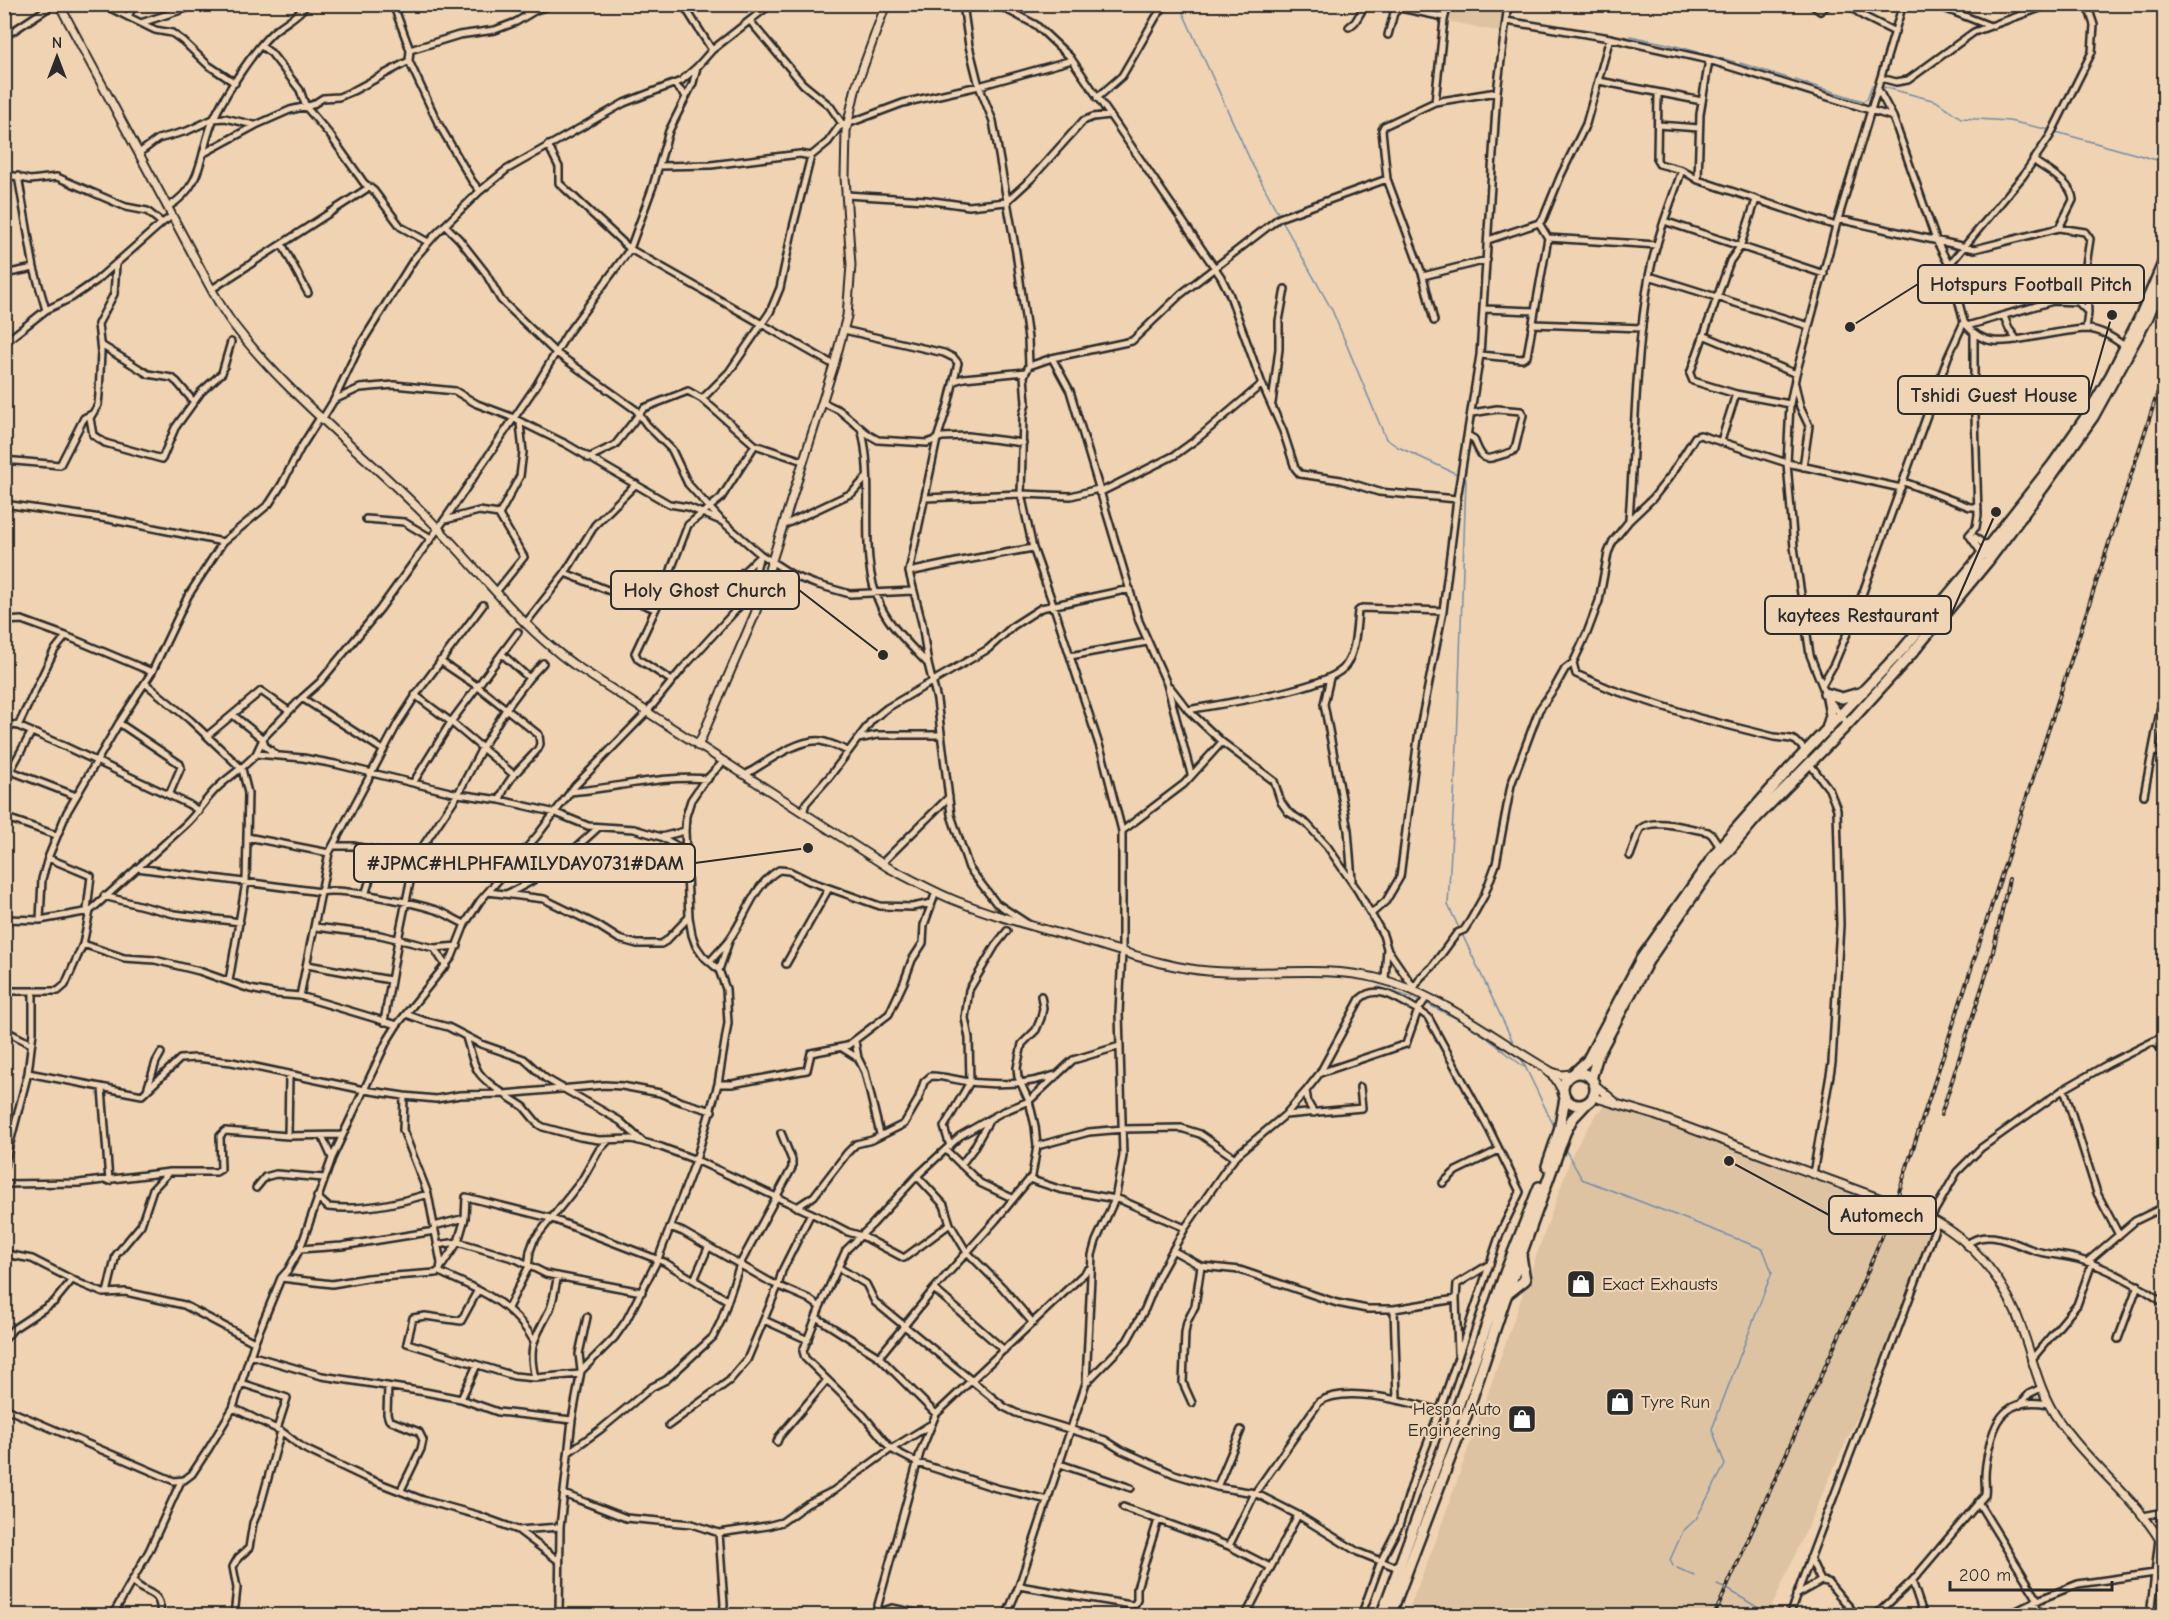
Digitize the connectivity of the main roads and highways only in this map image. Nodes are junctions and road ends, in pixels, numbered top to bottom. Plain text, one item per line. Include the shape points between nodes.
1 (2164, 261) edge
2 (2164, 278) edge
3 (1988, 554) junction
4 (1868, 688) junction
5 (1845, 720) junction
6 (1823, 736) junction
7 (1573, 1074) junction
8 (1593, 1081) junction
9 (1564, 1094) junction
10 (1589, 1101) junction
11 (1460, 1417) junction
12 (1382, 1616) edge
13 (1390, 1616) edge

1 - 3 highway via 2126,347 2088,414
2 - 3 highway via 2148,317 2094,417
3 - 4 highway
3 - 5 highway via 1913,652
4 - 5 highway
4 - 6 highway via 1849,697 1825,692 1831,720
5 - 6 highway
5 - 8 highway via 1728,850 1669,929 1611,1029 1594,1065
6 - 7 highway via 1720,847 1641,959 1587,1061
7 - 8 highway via 1584,1074
7 - 9 highway via 1564,1081
8 - 10 highway
9 - 10 highway via 1574,1105
9 - 11 highway via 1559,1131 1505,1273
10 - 11 highway via 1565,1132
11 - 12 highway
11 - 13 highway

